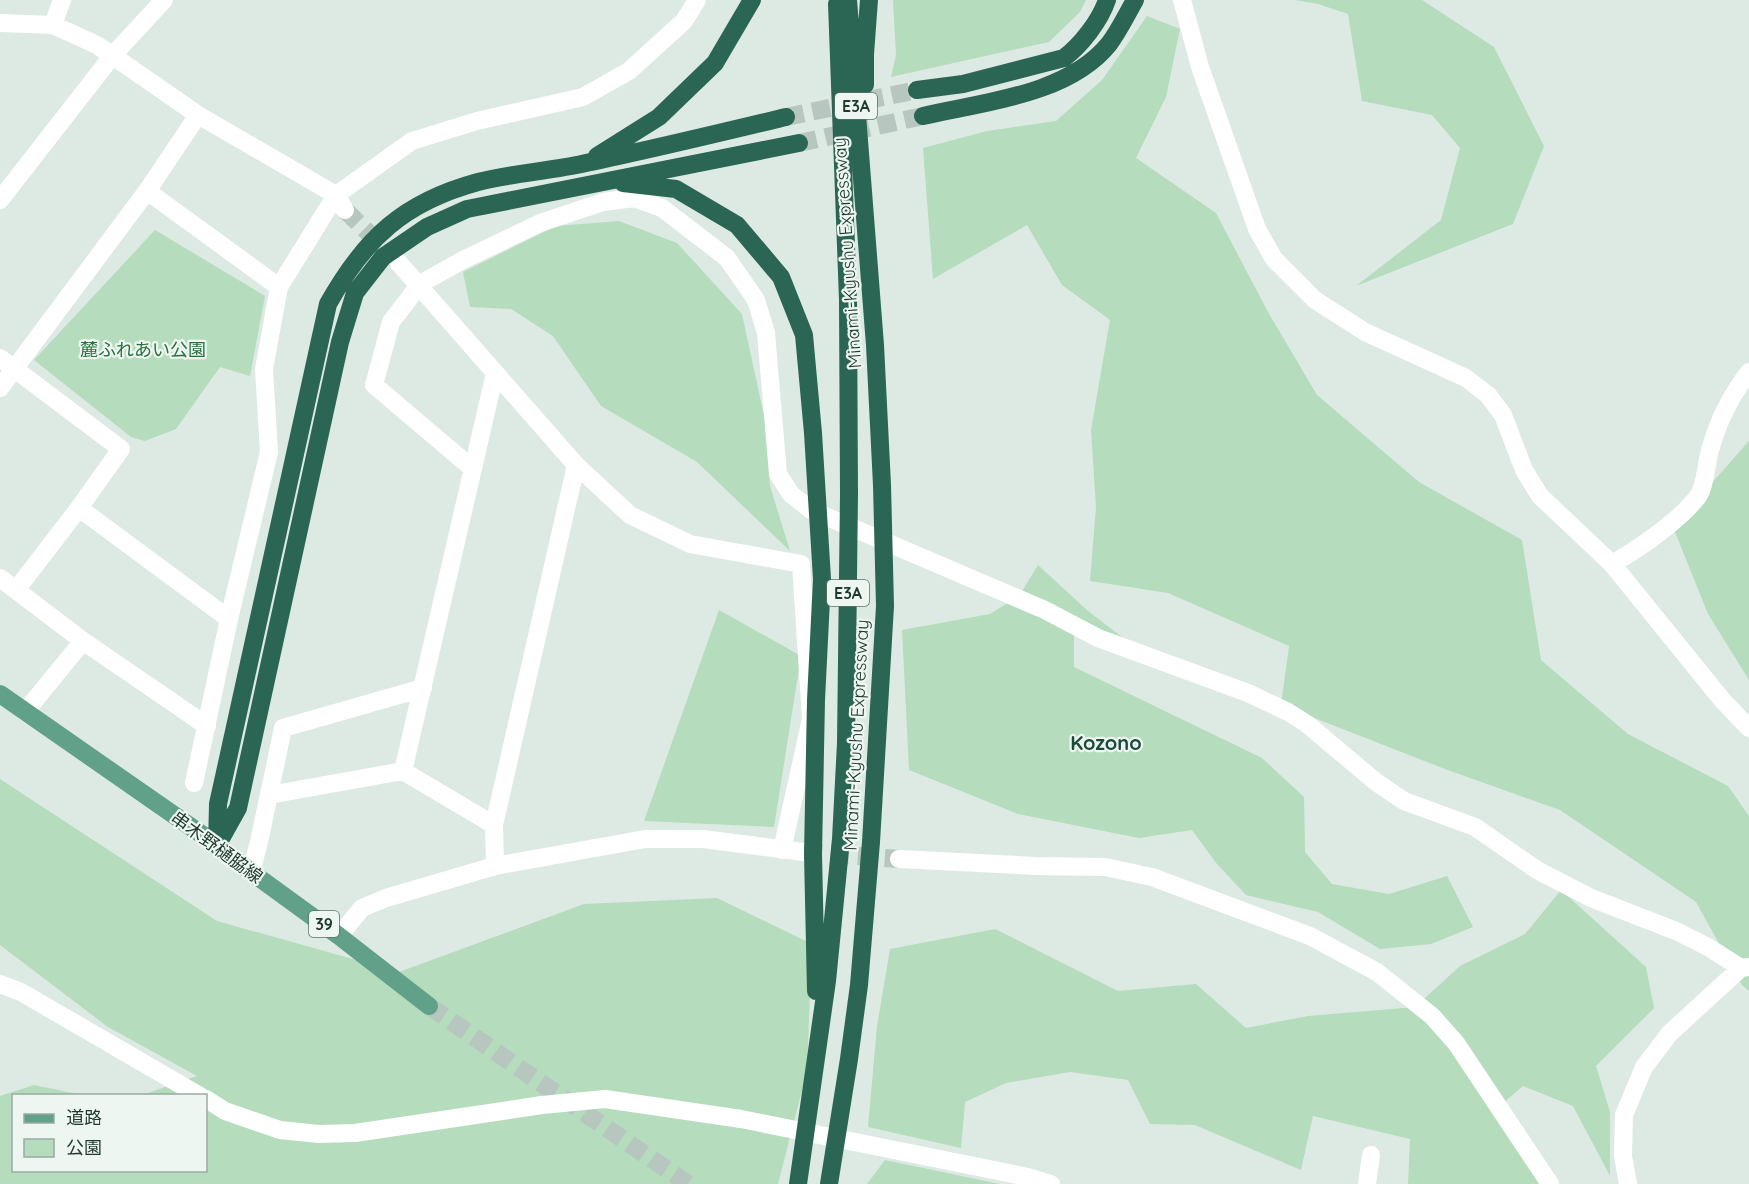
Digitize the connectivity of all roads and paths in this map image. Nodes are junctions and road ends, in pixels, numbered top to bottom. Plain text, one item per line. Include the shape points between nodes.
1 (62, 0) edge
2 (164, 0) edge
3 (697, 0) edge
4 (752, 0) edge
5 (837, 0) edge
6 (848, 0) edge
7 (869, 0) edge
8 (1107, 0) edge
9 (1136, 0) edge
10 (1182, 0) edge
11 (0, 24) edge
12 (53, 25) junction
13 (112, 55) junction
14 (917, 90) tunnel mouth
15 (198, 115) junction
16 (923, 116) tunnel mouth
17 (786, 117) tunnel mouth
18 (798, 143) tunnel mouth
19 (585, 164) junction
20 (598, 182) junction
21 (147, 191) junction
22 (0, 200) edge
23 (340, 203) junction
24 (398, 262) tunnel mouth
25 (420, 284) junction
26 (279, 287) junction
27 (7, 363) edge
28 (1749, 372) edge
29 (495, 373) junction
30 (0, 388) edge
31 (881, 453) junction
32 (576, 465) junction
33 (473, 469) junction
34 (79, 508) junction
35 (1612, 564) junction
36 (0, 578) edge
37 (16, 590) junction
38 (229, 619) junction
39 (83, 641) junction
40 (423, 688) junction
41 (0, 694) edge
42 (25, 712) junction
43 (207, 726) junction
44 (1749, 728) edge
45 (403, 771) junction
46 (194, 783) dead end
47 (269, 795) junction
48 (494, 825) junction
49 (217, 845) junction
50 (782, 850) junction
51 (804, 852) tunnel mouth
52 (899, 859) tunnel mouth
53 (495, 866) junction
54 (250, 872) junction
55 (339, 936) junction
56 (1745, 967) edge
57 (0, 984) edge
58 (429, 1006) tunnel mouth
59 (818, 1053) junction
60 (198, 1094) edge
61 (207, 1100) edge
62 (1371, 1155) dead end
63 (798, 1184) edge
64 (829, 1184) edge
65 (1051, 1184) edge
66 (1367, 1184) edge
67 (1550, 1184) edge
68 (1628, 1184) edge

1 - 12 street
2 - 13 street
3 - 23 street via 684,21 629,71 583,97 477,121 412,141
4 - 19 highway via 715,63 659,117
5 - 59 highway, Minami-Kyushu Expressway / E3A via 848,311 846,743 841,839
6 - 31 highway, Minami-Kyushu Expressway / E3A
7 - 31 highway via 866,115 881,314
8 - 14 highway via 1075,50 1064,58 963,84
9 - 16 highway via 1109,44 1084,67 1010,98
10 - 35 street via 1200,67 1257,229 1274,259 1316,300 1365,332 1466,378 1488,395 1503,415 1524,470 1540,496
11 - 12 street
12 - 13 street
13 - 15 street
13 - 22 street
15 - 21 street
15 - 23 street
17 - 19 highway
18 - 20 highway
19 - 49 highway via 480,182 436,195 405,213 371,242 346,272 328,304 218,804
20 - 49 highway via 467,209 427,227 383,257 355,293 340,342 238,808
20 - 59 highway via 676,189 737,225 781,277 804,335 822,579 813,854
21 - 26 street
21 - 27 street
23 - 26 street
24 - 25 street
25 - 29 street
25 - 33 street via 391,322 374,385
25 - 56 street via 540,223 603,202 634,198 662,208 727,258 756,300 766,333 778,474 791,494 811,510 1045,610 1098,638 1248,693 1288,712 1404,801 1475,827 1537,870 1591,898 1676,931
26 - 38 street via 264,369 269,452
27 - 30 street
27 - 34 street via 121,449
28 - 35 street via 1718,423 1699,494 1632,553
29 - 32 street
29 - 33 street
31 - 64 highway, Minami-Kyushu Expressway / E3A via 885,606 871,842 859,985
32 - 48 street
32 - 50 street via 630,515 690,544 801,564 811,719
33 - 40 street
34 - 37 street
34 - 38 street
35 - 44 street
36 - 37 street
37 - 39 street
38 - 43 street
39 - 42 street
39 - 43 street
40 - 45 street
40 - 47 street via 283,728
41 - 42 main road, 串木野樋脇線 / 39
42 - 49 main road, 串木野樋脇線 / 39
43 - 46 street
45 - 47 street
45 - 48 street
47 - 54 street
48 - 53 street
49 - 54 main road, 串木野樋脇線 / 39
50 - 51 street
50 - 53 street via 703,839 645,839
52 - 67 street via 1105,867 1152,877 1310,936 1377,972 1432,1016 1456,1042
53 - 55 street via 362,908
54 - 55 main road, 串木野樋脇線 / 39
55 - 58 main road, 串木野樋脇線 / 39
56 - 68 street via 1670,1033 1644,1067 1624,1115 1623,1156
57 - 60 street via 21,992
59 - 63 highway, Minami-Kyushu Expressway / E3A
61 - 65 street via 225,1111 280,1130 319,1134 356,1133 605,1099 741,1119
62 - 66 street

